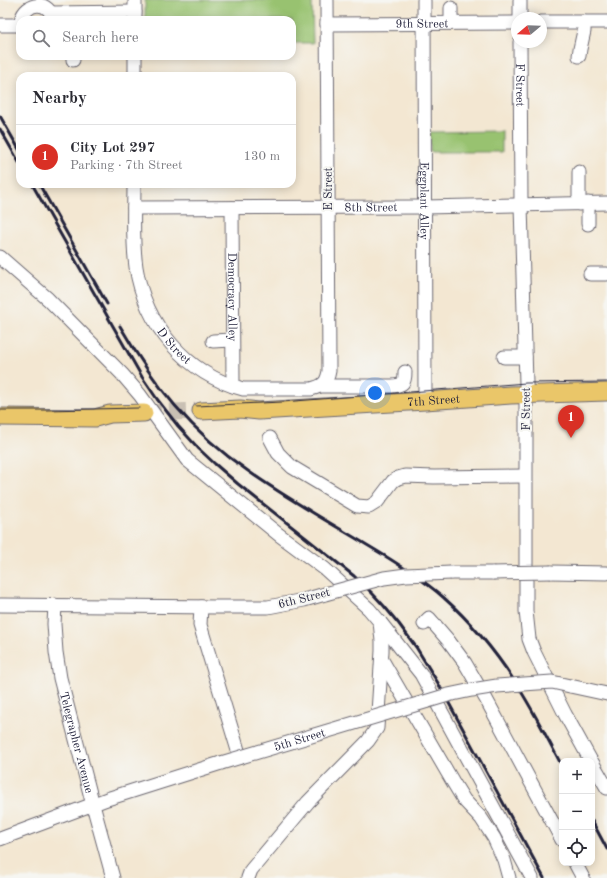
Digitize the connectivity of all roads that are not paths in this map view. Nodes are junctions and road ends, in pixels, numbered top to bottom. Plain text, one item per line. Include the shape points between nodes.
1 (327, 0) edge
2 (424, 0) edge
3 (520, 0) edge
4 (38, 3) edge
5 (451, 8) dead end
6 (135, 11) edge
7 (520, 12) edge
8 (22, 16) edge
9 (52, 16) edge
10 (511, 22) edge
11 (547, 22) edge
12 (584, 22) junction
13 (607, 22) edge
14 (424, 23) junction
15 (451, 23) junction
16 (327, 24) junction
17 (0, 25) edge
18 (16, 25) edge
19 (520, 48) edge
20 (579, 56) dead end
21 (135, 60) edge
22 (135, 72) edge
23 (578, 172) dead end
24 (134, 188) edge
25 (607, 203) edge
26 (583, 204) junction
27 (521, 205) junction
28 (328, 207) junction
29 (425, 207) junction
30 (134, 208) junction
31 (232, 208) junction
32 (588, 224) dead end
33 (0, 257) edge
34 (590, 274) dead end
35 (607, 274) edge
36 (232, 340) junction
37 (213, 341) dead end
38 (504, 357) dead end
39 (525, 357) junction
40 (405, 372) dead end
41 (324, 382) junction
42 (233, 386) junction
43 (607, 392) edge
44 (526, 394) junction
45 (425, 401) junction
46 (204, 415) tunnel mouth
47 (0, 417) edge
48 (148, 418) tunnel mouth
49 (270, 438) dead end
50 (525, 476) junction
51 (607, 573) edge
52 (0, 605) edge
53 (55, 605) junction
54 (201, 607) junction
55 (380, 622) junction
56 (424, 624) dead end
57 (382, 660) junction
58 (607, 694) edge
59 (240, 757) junction
60 (590, 758) edge
61 (595, 767) edge
62 (607, 788) edge
63 (93, 805) junction
64 (559, 834) edge
65 (0, 839) edge
66 (577, 866) edge
67 (249, 875) edge
68 (113, 878) edge
69 (509, 878) edge
70 (532, 878) edge
71 (583, 878) edge

1 - 16 street, E Street
2 - 14 street, Eggplant Alley
3 - 7 street
4 - 8 street
4 - 9 street
5 - 15 street
6 - 9 street
10 - 15 street, 9th Street
11 - 12 street
12 - 13 street
12 - 20 street
14 - 15 street, 9th Street
14 - 16 street, 9th Street
14 - 29 street, Eggplant Alley
16 - 28 street, E Street
17 - 18 street
19 - 27 street, F Street
21 - 22 street
23 - 26 street
24 - 30 street, D Street
25 - 26 street, 8th Street
26 - 27 street, 8th Street
26 - 32 street
27 - 29 street, 8th Street
27 - 39 street, F Street
28 - 29 street, 8th Street
28 - 31 street, 8th Street
28 - 41 street, E Street via 329,347
29 - 45 street, Eggplant Alley
30 - 31 street, 8th Street
30 - 42 street, D Street via 136,268 146,303 154,318 162,332 185,358 200,370
31 - 36 street, Democracy Alley
33 - 55 street via 48,299 122,374 187,460 324,569
34 - 35 street
36 - 37 street
36 - 42 street, Democracy Alley
38 - 39 street
39 - 44 street, F Street
40 - 41 street, D Street via 402,384 393,386
41 - 42 street, D Street via 316,388 306,389 256,390
43 - 44 main road, 7th Street
44 - 45 main road, 7th Street
44 - 50 street, F Street
45 - 46 main road, 7th Street via 259,411 240,408
47 - 48 main road via 95,418 110,414
49 - 50 street via 278,453 292,467 357,506 369,507 377,502 393,481 404,476
50 - 60 street, F Street via 526,611 529,639 565,714
51 - 54 street, 6th Street, bridge via 406,575 384,578 268,607
52 - 53 street, 6th Street
53 - 54 street, 6th Street
53 - 63 street, Telegrapher Avenue via 54,624 60,678
54 - 59 street via 200,625
55 - 57 street
55 - 70 street via 421,674
56 - 64 street via 429,618 455,641
57 - 67 street via 377,728 368,741 308,802
57 - 69 street via 464,800 481,818 494,838
58 - 59 street, 5th Street, bridge via 552,682 472,690
59 - 63 street, 5th Street, bridge
61 - 62 street, F Street
63 - 65 street, 5th Street
63 - 68 street, Telegrapher Avenue
66 - 71 street

